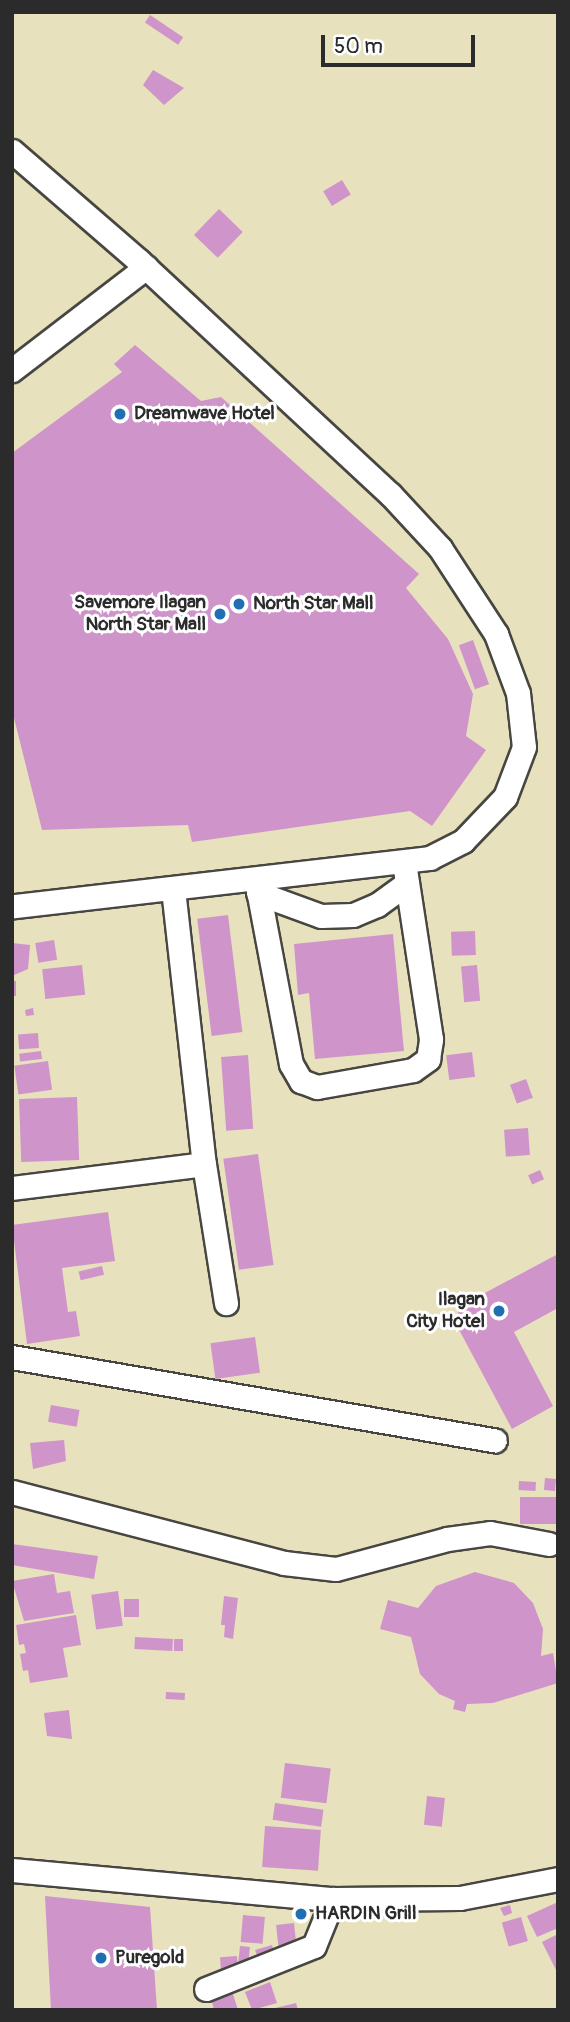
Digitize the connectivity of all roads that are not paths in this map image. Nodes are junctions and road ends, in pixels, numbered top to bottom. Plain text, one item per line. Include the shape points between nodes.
1 (12, 151) edge
2 (146, 267) junction
3 (12, 370) edge
4 (406, 873) junction
5 (257, 886) junction
6 (173, 889) junction
7 (12, 906) edge
8 (205, 1164) junction
9 (12, 1188) edge
10 (226, 1303) dead end
11 (12, 1357) edge
12 (495, 1440) dead end
13 (12, 1492) edge
14 (549, 1544) dead end
15 (12, 1870) edge
16 (558, 1879) edge
17 (333, 1899) junction
18 (206, 1989) dead end

1 - 2 street
2 - 3 street
2 - 4 street via 390,494 440,548 496,634 524,721 524,747 516,773 505,797 463,841
4 - 5 street
4 - 5 street via 377,905 354,915 321,916
4 - 5 street via 431,1039 428,1059 413,1070 317,1087 301,1080 291,1063
5 - 6 street
6 - 7 street
6 - 8 street
8 - 9 street
8 - 10 street
11 - 12 street
13 - 14 street via 284,1563 336,1569 447,1539 490,1533
15 - 17 street
16 - 17 street via 460,1898
17 - 18 street via 314,1946

